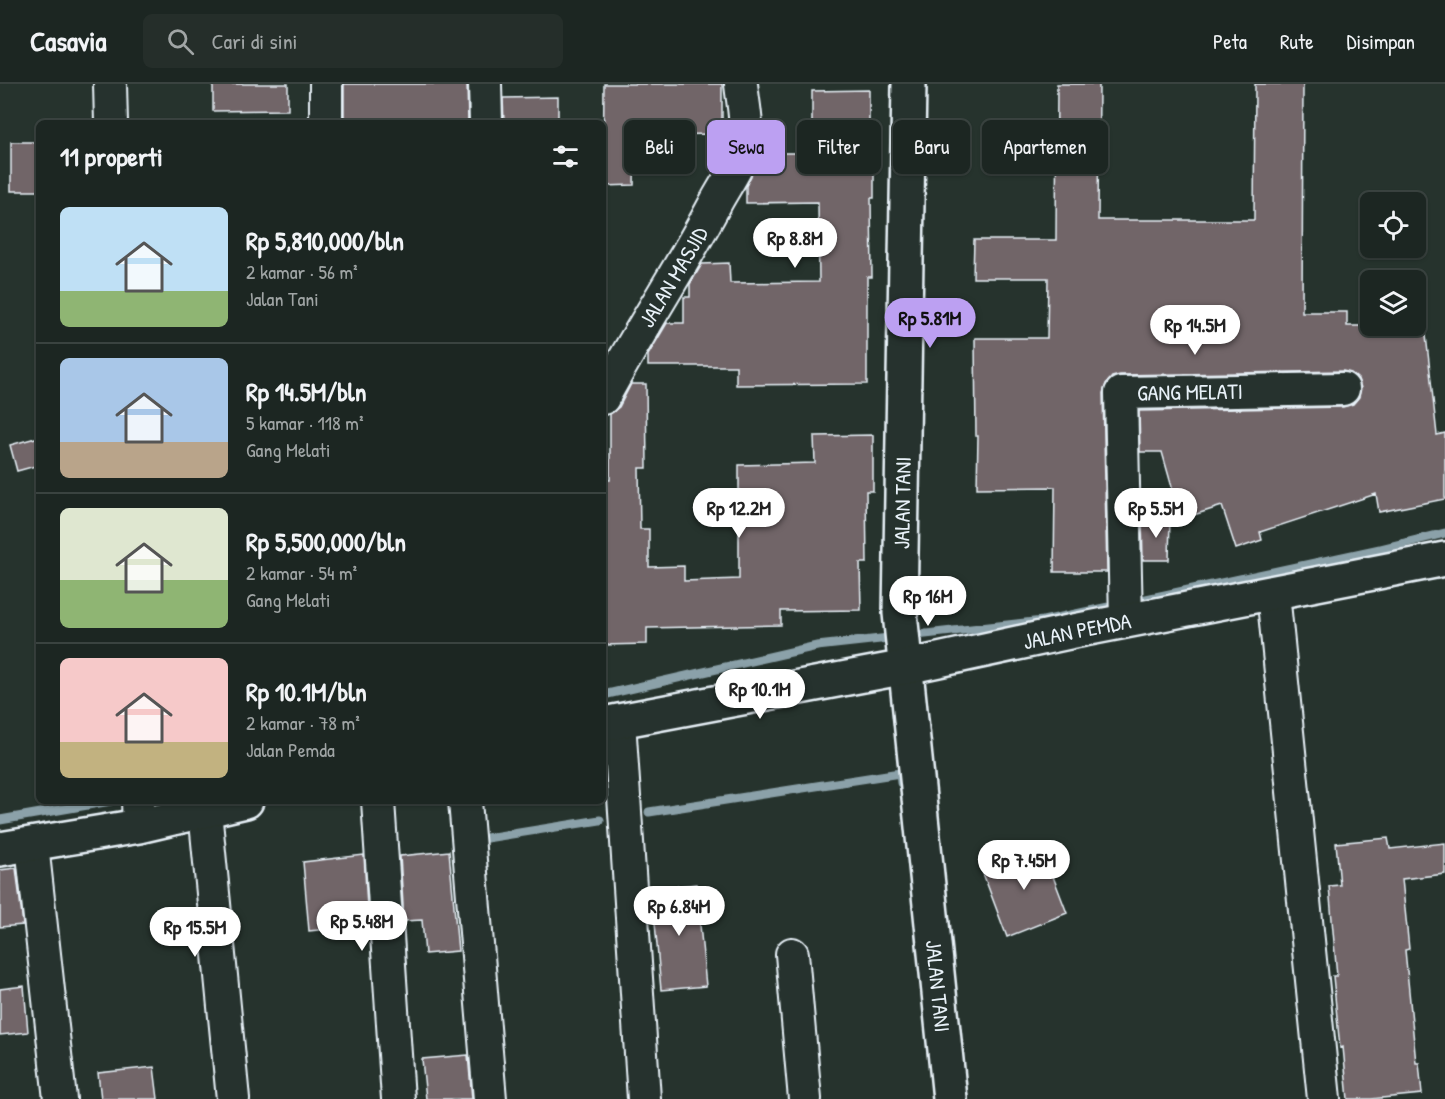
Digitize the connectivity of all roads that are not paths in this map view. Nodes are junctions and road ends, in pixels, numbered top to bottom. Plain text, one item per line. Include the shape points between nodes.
1 (110, 84) edge
2 (326, 84) edge
3 (485, 84) edge
4 (741, 84) edge
5 (909, 84) edge
6 (111, 120) edge
7 (326, 120) edge
8 (486, 120) edge
9 (1343, 389) dead end
10 (606, 392) edge
11 (1445, 559) edge
12 (1273, 592) junction
13 (1126, 621) junction
14 (906, 658) junction
15 (611, 722) edge
16 (234, 804) edge
17 (378, 804) edge
18 (465, 804) edge
19 (138, 811) edge
20 (205, 811) junction
21 (32, 845) junction
22 (0, 849) edge
23 (792, 954) dead end
24 (60, 1099) edge
25 (233, 1099) edge
26 (398, 1099) edge
27 (490, 1099) edge
28 (644, 1099) edge
29 (805, 1099) edge
30 (950, 1099) edge
31 (1324, 1099) edge

1 - 6 street
2 - 7 street
3 - 8 street
4 - 10 street, JALAN MASJID via 745,144 737,164
5 - 14 street, JALAN TANI via 900,613
9 - 13 street, GANG MELATI via 1121,393
11 - 12 street, JALAN PEMDA
12 - 13 street, JALAN PEMDA
12 - 31 street
13 - 14 street, JALAN PEMDA
14 - 15 street, JALAN PEMDA
14 - 30 street, JALAN TANI
15 - 28 street
16 - 20 street
17 - 26 street
18 - 27 street
19 - 20 street
19 - 21 street
20 - 25 street
21 - 22 street
21 - 24 street
23 - 29 street

